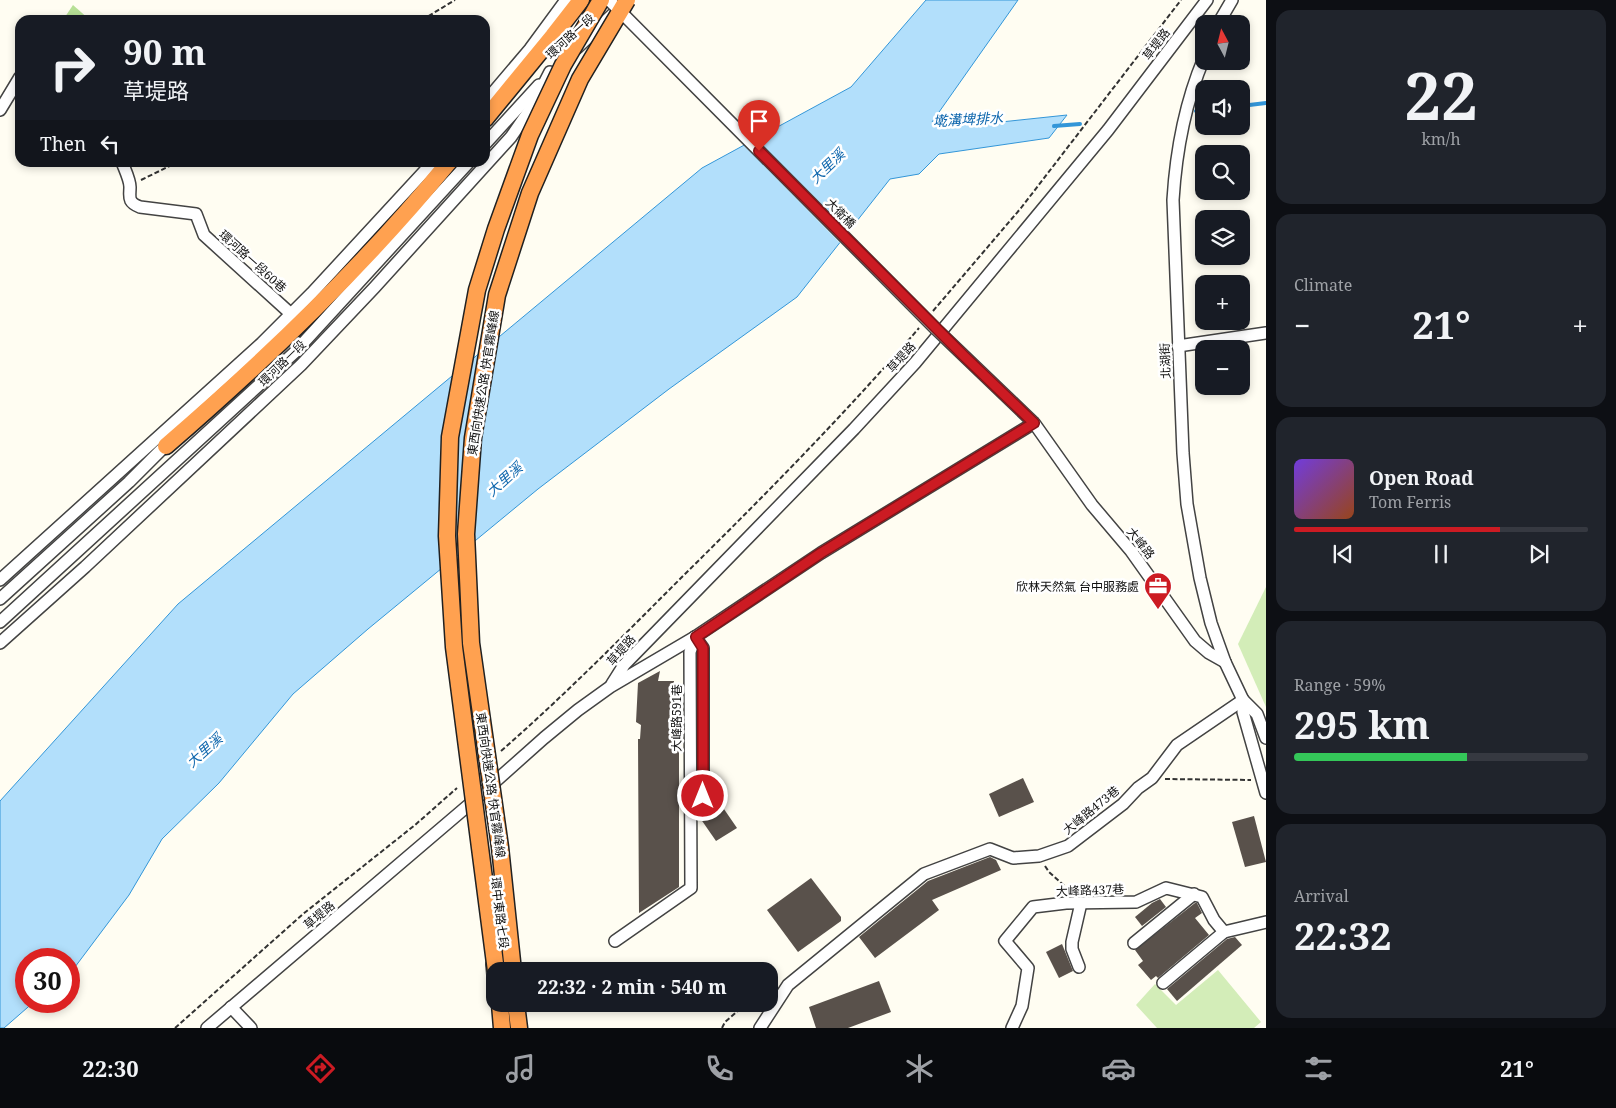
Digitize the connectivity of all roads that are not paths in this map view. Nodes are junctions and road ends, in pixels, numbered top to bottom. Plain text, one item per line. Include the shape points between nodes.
1 (566, 0) edge
2 (581, 0) edge
3 (601, 0) edge
4 (609, 0) edge
5 (621, 0) edge
6 (626, 0) edge
7 (633, 0) edge
8 (1207, 0) edge
9 (1232, 0) edge
10 (1223, 15) edge
11 (608, 19) junction
12 (1200, 70) edge
13 (550, 72) junction
14 (15, 85) edge
15 (490, 96) edge
16 (0, 110) edge
17 (490, 113) edge
18 (490, 138) edge
19 (490, 159) edge
20 (124, 167) edge
21 (428, 167) edge
22 (445, 167) edge
23 (464, 167) edge
24 (483, 167) edge
25 (291, 314) junction
26 (1266, 333) edge
27 (262, 343) junction
28 (1178, 346) junction
29 (1034, 423) junction
30 (166, 446) junction
31 (0, 580) edge
32 (0, 599) edge
33 (0, 622) edge
34 (696, 637) junction
35 (0, 643) edge
36 (1225, 662) junction
37 (610, 687) junction
38 (1243, 700) junction
39 (1266, 738) edge
40 (494, 783) junction
41 (1266, 793) edge
42 (703, 796) dead end
43 (471, 803) junction
44 (1194, 894) junction
45 (1081, 903) junction
46 (1266, 922) edge
47 (1224, 932) junction
48 (616, 941) dead end
49 (1134, 943) dead end
50 (492, 962) edge
51 (495, 962) edge
52 (512, 962) edge
53 (517, 962) edge
54 (1079, 967) dead end
55 (1163, 983) dead end
56 (231, 1007) junction
57 (497, 1012) edge
58 (501, 1012) edge
59 (517, 1012) edge
60 (522, 1012) edge
61 (244, 1025) edge
62 (207, 1028) edge
63 (498, 1028) edge
64 (502, 1028) edge
65 (519, 1028) edge
66 (524, 1028) edge
67 (760, 1028) edge
68 (1012, 1028) edge

1 - 15 street, 環河路一段
2 - 17 highway
3 - 51 highway, 東西向快速公路 快官霧峰線, bridge via 563,65 530,135 496,230 477,290 450,437 447,536 454,647
4 - 29 street, 大衛橋, bridge via 943,336
5 - 11 street
6 - 11 street
6 - 52 highway, 東西向快速公路 快官霧峰線, bridge via 580,79 530,192 497,295 473,438 466,534 471,642 500,847
7 - 11 highway, bridge
8 - 37 street, 草堤路 via 1108,130 915,363 624,665
9 - 10 street
11 - 13 street, 環河路一段
12 - 28 street, 北湖街 via 1187,108 1175,166 1173,233
13 - 18 street, 環河路一段
13 - 19 street, 環河路一段 via 533,105
14 - 16 street
20 - 25 street, 環河路一段60巷 via 130,199 136,205 196,214 204,236
21 - 25 street, 環河路一段
22 - 30 highway via 356,268 238,383
23 - 33 street, 環河路一段 via 294,353
24 - 35 street, 環河路一段 via 315,351
25 - 27 street, 環河路一段
26 - 28 street
27 - 30 street, 環河路一段 via 238,373 202,405
27 - 31 street, 環河路一段
28 - 36 street, 北湖街 via 1187,504 1200,578
29 - 34 street, 草堤路 via 821,553
29 - 36 street, 大峰路 via 1195,641
30 - 32 street, 環河路一段
34 - 37 street, 草堤路
34 - 42 street via 703,648
34 - 48 street, 大峰路591巷 via 690,652 691,888
36 - 38 street
37 - 40 street, 草堤路 via 544,738
38 - 39 street via 1257,714
38 - 41 street via 1243,712
38 - 67 street, 大峰路473巷 via 1177,745 1152,778 1068,846 1039,856 1013,858 990,849 924,874 788,985
40 - 43 street, 草堤路
40 - 53 street, 環中東路七段
43 - 50 street, 環中東路七段
43 - 56 street, 草堤路
44 - 45 street, 大峰路437巷 via 1166,888 1136,902
44 - 47 street via 1202,897
44 - 49 street
45 - 54 street via 1072,942
45 - 68 street, 大峰路437巷 via 1033,907 1005,941 1028,968 1022,1006
46 - 47 street
47 - 55 street
56 - 61 street
56 - 62 street, 草堤路
57 - 63 street
58 - 64 highway
59 - 65 highway
60 - 66 street

